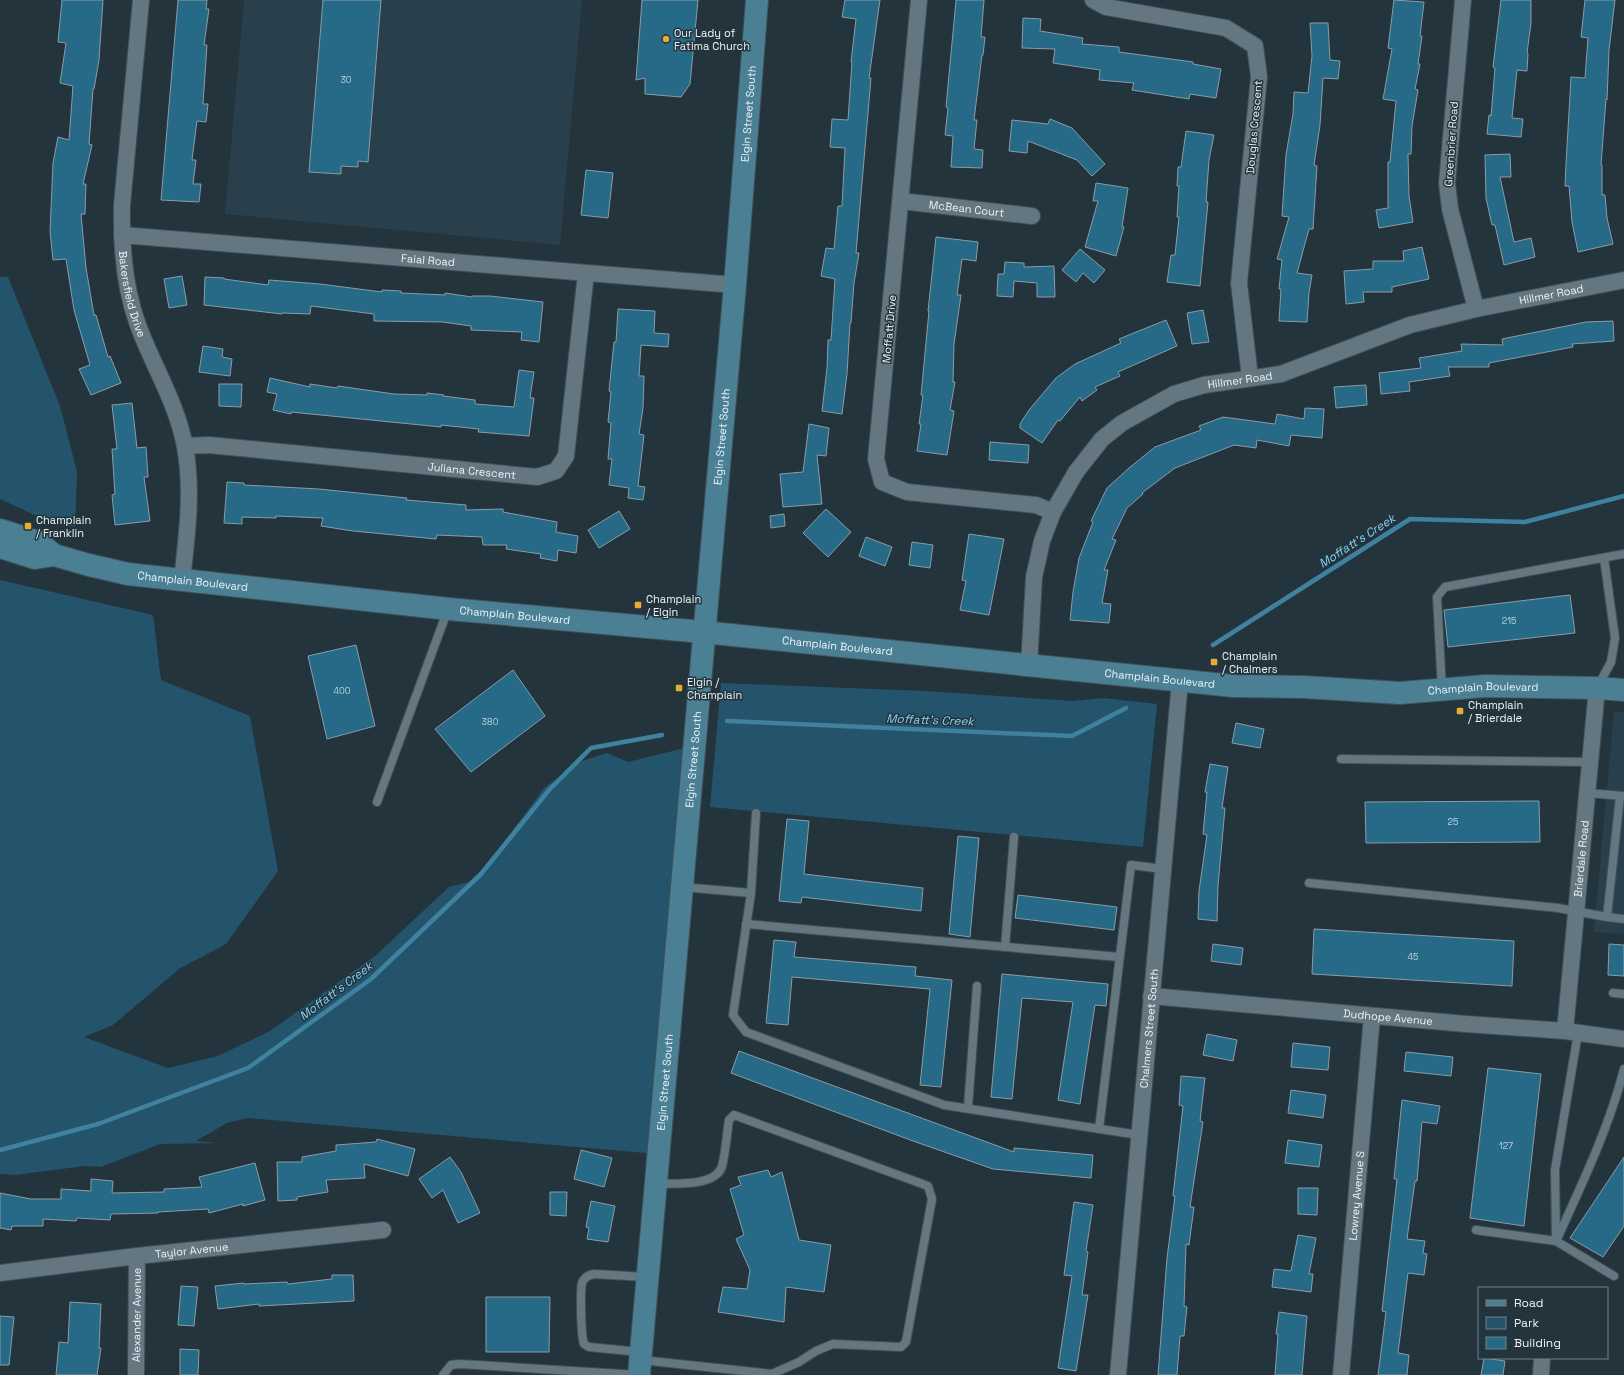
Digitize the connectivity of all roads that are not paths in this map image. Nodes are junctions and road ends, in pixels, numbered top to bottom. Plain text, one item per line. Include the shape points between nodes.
1 (141, 0) edge
2 (757, 0) edge
3 (919, 0) edge
4 (1093, 0) edge
5 (1463, 0) edge
6 (901, 202) junction
7 (1032, 216) dead end
8 (122, 235) junction
9 (586, 273) junction
10 (1624, 280) edge
11 (735, 285) junction
12 (1476, 309) junction
13 (1250, 378) junction
14 (185, 446) junction
15 (1053, 512) junction
16 (0, 530) edge
17 (0, 548) edge
18 (1624, 554) edge
19 (54, 555) junction
20 (1604, 558) junction
21 (182, 580) junction
22 (449, 609) junction
23 (703, 632) junction
24 (1029, 666) junction
25 (1180, 681) junction
26 (1597, 688) junction
27 (1442, 690) junction
28 (1624, 690) edge
29 (1341, 759) dead end
30 (1590, 762) junction
31 (1588, 793) junction
32 (1622, 796) edge
33 (377, 802) dead end
34 (756, 813) dead end
35 (1014, 838) dead end
36 (1163, 869) junction
37 (1309, 883) dead end
38 (682, 887) junction
39 (751, 893) junction
40 (1577, 912) junction
41 (1607, 917) junction
42 (1624, 919) edge
43 (746, 924) junction
44 (1005, 947) junction
45 (1119, 957) junction
46 (977, 986) dead end
47 (1613, 993) dead end
48 (1624, 994) edge
49 (1151, 996) junction
50 (1372, 1016) junction
51 (1572, 1032) junction
52 (1624, 1039) edge
53 (1624, 1069) edge
54 (968, 1108) junction
55 (1099, 1129) junction
56 (1139, 1135) junction
57 (656, 1184) junction
58 (383, 1230) dead end
59 (1476, 1230) dead end
60 (1556, 1241) junction
61 (137, 1256) junction
62 (0, 1273) edge
63 (1614, 1276) dead end
64 (647, 1278) junction
65 (1542, 1359) edge
66 (640, 1366) edge
67 (136, 1375) edge
68 (443, 1375) edge
69 (1118, 1375) edge
70 (1341, 1375) edge
71 (1541, 1375) edge

1 - 8 street, Bakersfield Drive via 122,205
2 - 11 street, Elgin Street South
3 - 6 street, Moffatt Drive
4 - 13 street, Douglas Crescent via 1106,7 1226,28 1255,46 1259,77 1239,283
5 - 12 street, Greenbrier Road via 1447,183 1450,209
6 - 7 street, McBean Court
6 - 15 street, Moffatt Drive via 876,459 882,482 907,492 1036,506
8 - 9 street, Faial Road
8 - 14 street, Bakersfield Drive via 127,280 138,324 167,389
9 - 11 street, Faial Road
9 - 14 street, Juliana Crescent via 566,456 556,471 537,477 217,445
10 - 12 street, Hillmer Road
11 - 23 street, Elgin Street South
12 - 13 street, Hillmer Road via 1410,325 1281,374
13 - 15 street, Hillmer Road via 1204,385 1174,394 1122,422 1102,439 1076,472
14 - 21 street, Bakersfield Drive via 189,514
15 - 24 street, Hillmer Road via 1042,541 1034,577
16 - 19 street, Champlain Boulevard via 38,542
17 - 19 street, Champlain Boulevard via 35,558
18 - 20 lane
19 - 21 street, Champlain Boulevard via 128,574
20 - 26 lane via 1614,638 1611,662
20 - 27 lane via 1445,587 1437,598
21 - 22 street, Champlain Boulevard
22 - 23 street, Champlain Boulevard
22 - 33 lane
23 - 24 street, Champlain Boulevard
23 - 38 street, Elgin Street South
24 - 25 street, Champlain Boulevard
25 - 27 street, Champlain Boulevard via 1381,693
25 - 36 street, Chalmers Street South
26 - 27 street, Champlain Boulevard via 1485,686
26 - 28 street, Champlain Boulevard
26 - 30 street, Brierdale Road
29 - 30 lane
30 - 31 street, Brierdale Road
31 - 32 lane
31 - 40 street, Brierdale Road
32 - 41 lane
34 - 39 lane
35 - 44 lane
36 - 45 lane via 1131,865
36 - 49 street, Chalmers Street South
37 - 40 lane
38 - 39 lane
38 - 57 street, Elgin Street South
39 - 43 lane
40 - 41 lane
40 - 51 street, Brierdale Road
41 - 42 lane
43 - 44 lane
43 - 54 lane via 733,1015 746,1032 944,1104
44 - 45 lane
45 - 55 lane
46 - 54 lane
47 - 48 lane
49 - 50 street, Dudhope Avenue
49 - 56 street, Chalmers Street South
50 - 51 street, Dudhope Avenue
50 - 70 street, Lowrey Avenue S
51 - 52 street, Dudhope Avenue
51 - 60 lane via 1554,1170
53 - 60 lane via 1586,1174
54 - 55 lane
55 - 56 lane
56 - 69 street, Chalmers Street South
57 - 64 street, Elgin Street South
57 - 66 lane via 705,1182 716,1176 721,1168 729,1120 734,1115 928,1186 932,1199 906,1342 901,1347 833,1344 772,1374
58 - 61 street, Taylor Avenue
59 - 60 lane
60 - 63 lane
61 - 62 street, Taylor Avenue
61 - 67 street, Alexander Avenue
64 - 66 street, Elgin Street South
64 - 66 lane via 594,1274 587,1276 582,1284 581,1334 584,1344
65 - 71 street
66 - 68 lane via 460,1364 451,1365

